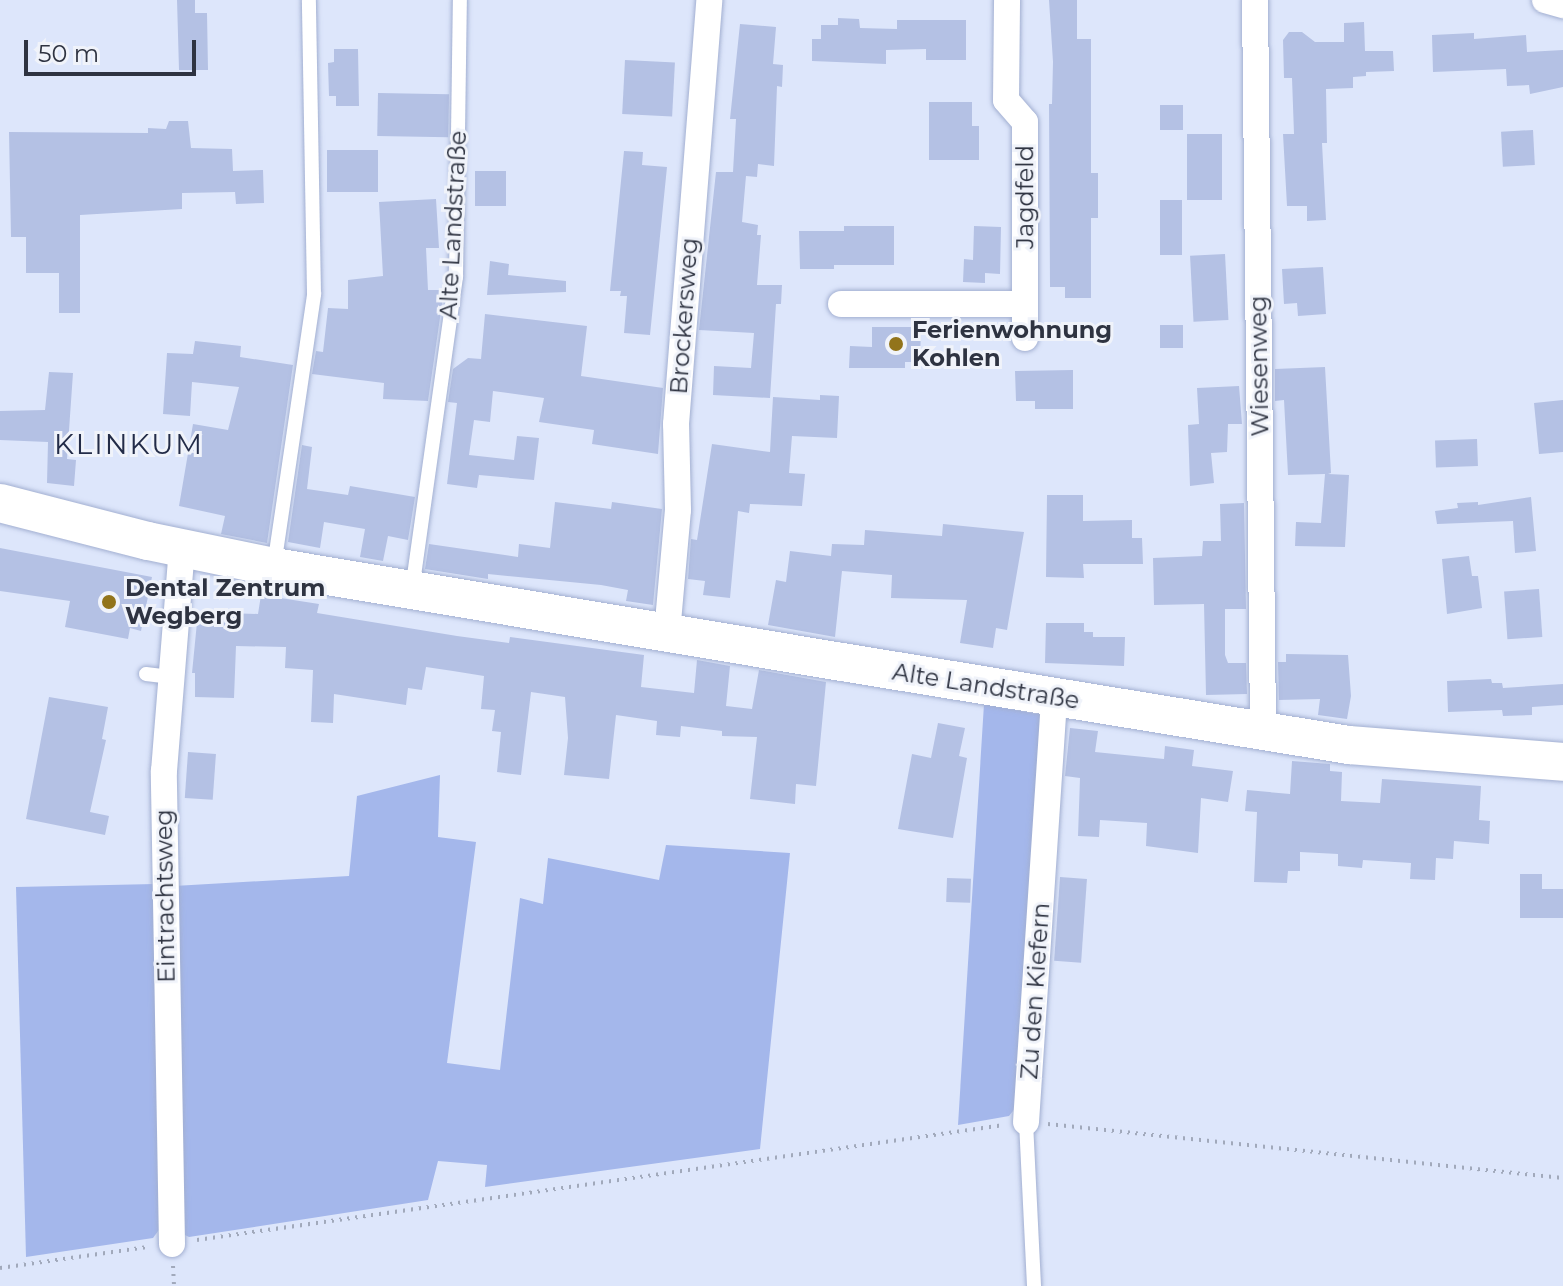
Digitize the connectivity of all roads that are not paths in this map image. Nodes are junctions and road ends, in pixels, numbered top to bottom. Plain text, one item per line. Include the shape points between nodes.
1 (309, 0) edge
2 (460, 0) edge
3 (709, 0) edge
4 (1007, 0) edge
5 (1255, 0) edge
6 (1545, 0) edge
7 (1563, 5) edge
8 (841, 304) dead end
9 (1025, 304) junction
10 (1025, 338) dead end
11 (0, 503) edge
12 (182, 549) junction
13 (274, 567) junction
14 (412, 590) junction
15 (667, 633) junction
16 (146, 674) dead end
17 (172, 677) junction
18 (1054, 697) junction
19 (1263, 732) junction
20 (1563, 762) edge
21 (1026, 1122) joint
22 (172, 1244) road end
23 (1034, 1286) edge

1 - 13 lane via 314,294
2 - 14 lane, Alte Landstraße via 456,277
3 - 15 street, Brockersweg via 676,424 678,510
4 - 9 street, Jagdfeld via 1006,100 1025,122
5 - 19 street, Wiesenweg
6 - 7 street
8 - 9 street
9 - 10 street, Jagdfeld
11 - 12 main road, Alte Landstraße
12 - 13 main road, Alte Landstraße
12 - 17 street, Eintrachtsweg
13 - 14 main road, Alte Landstraße
14 - 15 main road, Alte Landstraße
15 - 18 main road, Alte Landstraße
16 - 17 lane
17 - 22 street, Eintrachtsweg via 163,843
18 - 19 main road, Alte Landstraße
18 - 21 street, Zu den Kiefern
19 - 20 main road, Alte Landstraße via 1436,754
21 - 23 lane, Zu den Kiefern

